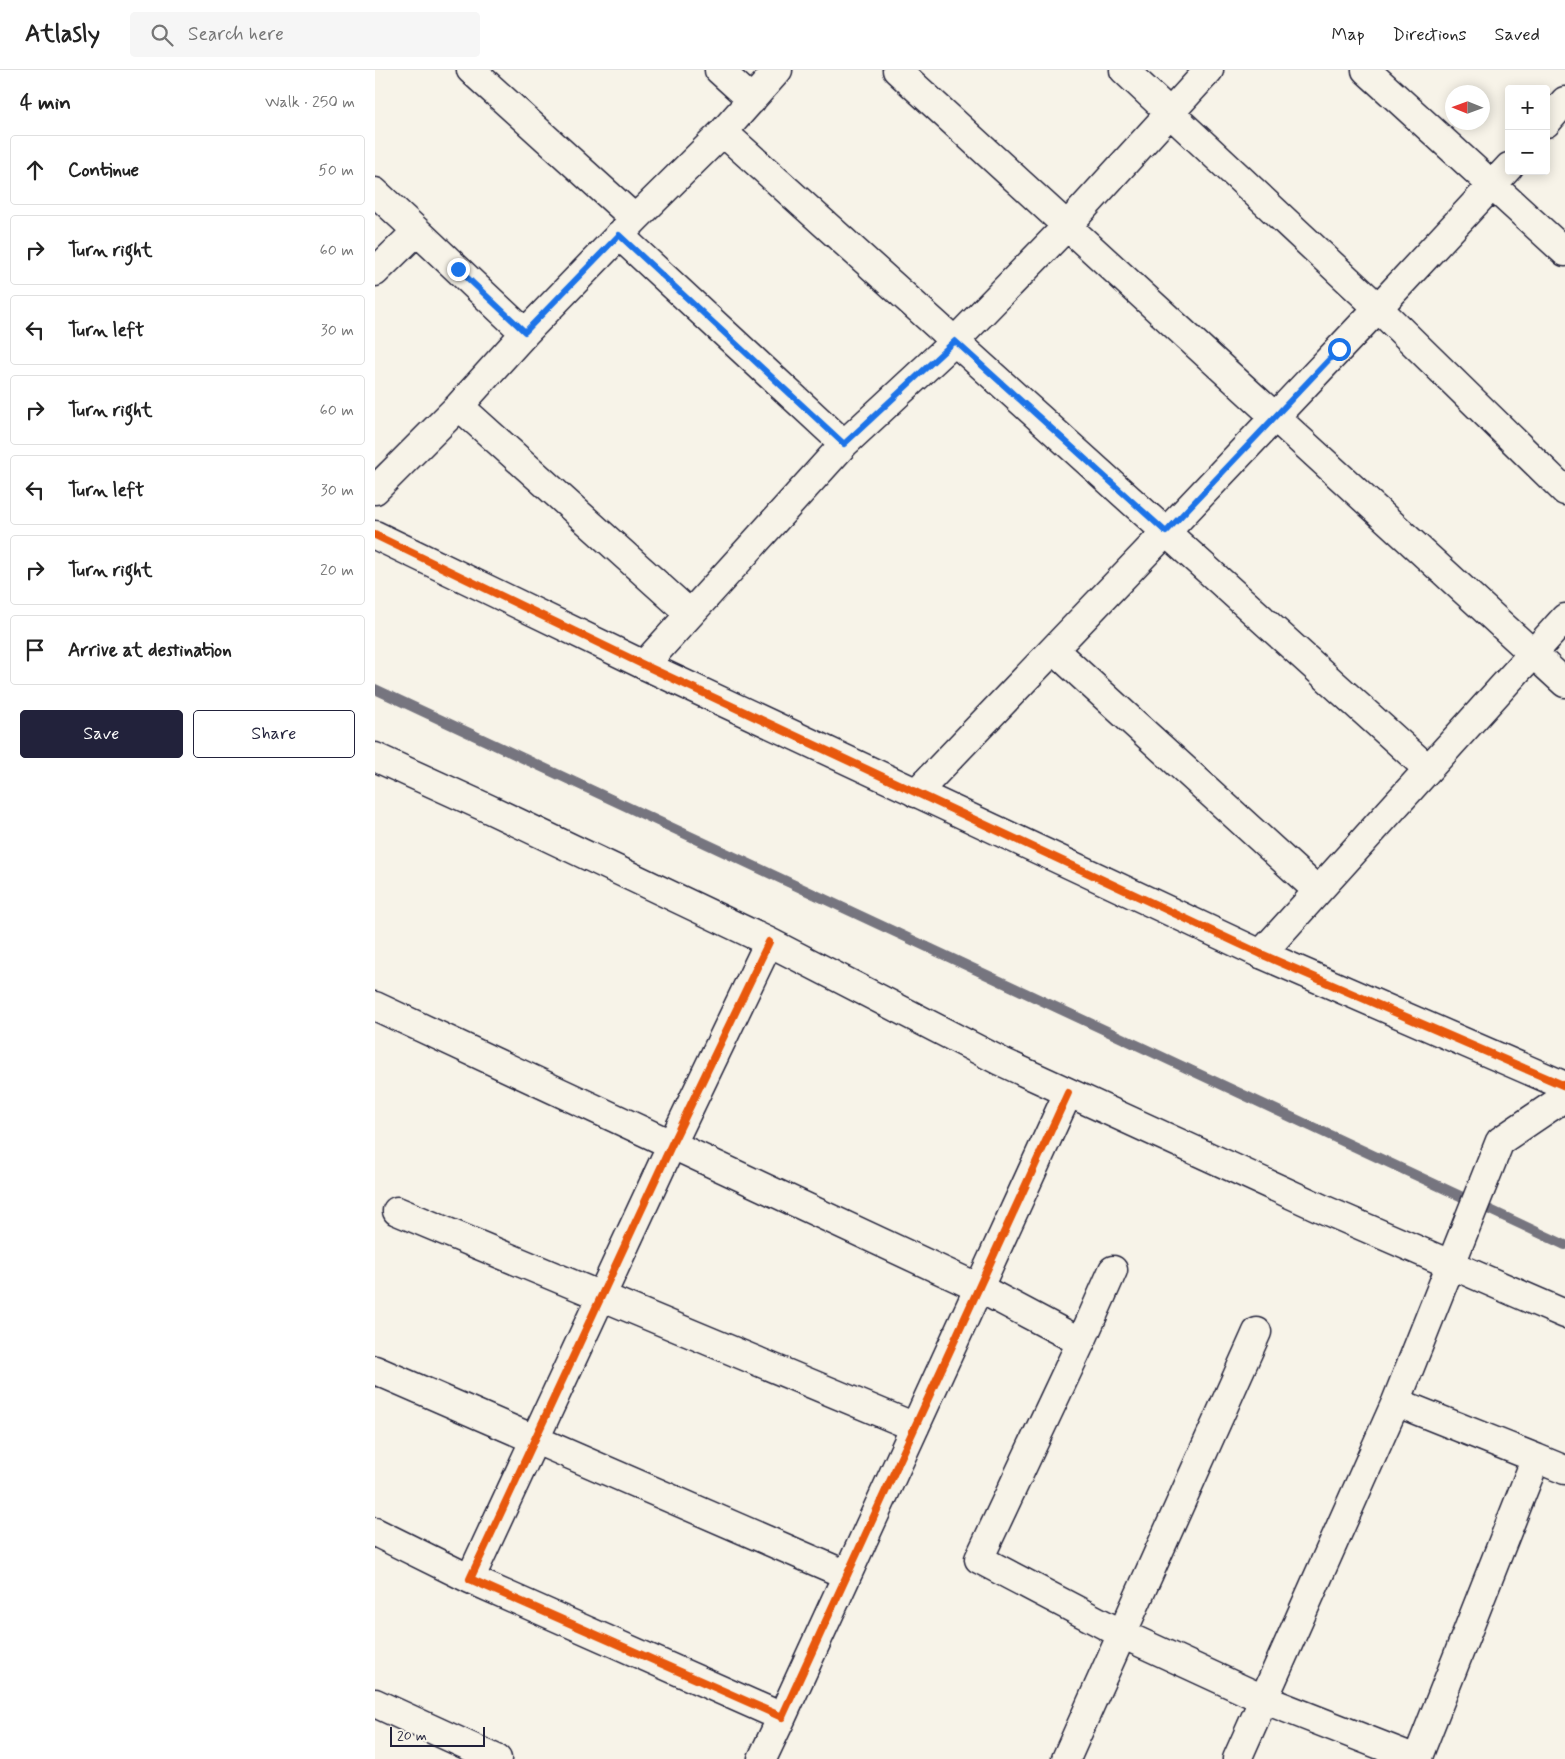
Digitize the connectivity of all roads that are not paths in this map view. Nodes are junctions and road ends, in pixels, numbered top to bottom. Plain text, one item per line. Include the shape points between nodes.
1 (471, 70) edge
2 (719, 70) edge
3 (778, 70) edge
4 (897, 70) edge
5 (1124, 70) edge
6 (1209, 70) edge
7 (1366, 70) edge
8 (752, 100) junction
9 (1565, 101) edge
10 (1170, 114) junction
11 (1550, 118) edge
12 (723, 132) junction
13 (1501, 176) edge
14 (375, 192) edge
15 (1067, 226) junction
16 (627, 227) junction
17 (417, 231) junction
18 (1565, 252) edge
19 (375, 272) edge
20 (1378, 308) junction
21 (525, 332) junction
22 (955, 341) junction
23 (459, 406) junction
24 (1274, 417) junction
25 (844, 444) junction
26 (375, 490) edge
27 (1565, 491) edge
28 (1166, 532) junction
29 (375, 536) edge
30 (689, 613) junction
31 (1565, 618) edge
32 (1053, 650) junction
33 (1532, 654) junction
34 (644, 665) junction
35 (1565, 683) edge
36 (375, 757) edge
37 (1429, 769) junction
38 (916, 793) junction
39 (1318, 891) junction
40 (769, 942) junction
41 (1261, 954) junction
42 (375, 1006) edge
43 (1565, 1086) edge
44 (1068, 1093) junction
45 (1565, 1097) edge
46 (671, 1146) junction
47 (397, 1211) dead end
48 (1452, 1265) junction
49 (1113, 1270) dead end
50 (979, 1288) junction
51 (601, 1296) junction
52 (1565, 1314) edge
53 (1257, 1332) dead end
54 (1081, 1342) junction
55 (375, 1370) edge
56 (1396, 1402) junction
57 (915, 1427) junction
58 (534, 1439) junction
59 (1537, 1458) junction
60 (1565, 1470) edge
61 (375, 1532) edge
62 (847, 1575) junction
63 (470, 1579) junction
64 (1122, 1634) junction
65 (1263, 1699) junction
66 (375, 1703) edge
67 (782, 1717) junction
68 (497, 1759) edge
69 (762, 1759) edge
70 (1066, 1759) edge
71 (1237, 1759) edge
72 (1416, 1759) edge

1 - 16 street
2 - 8 street
3 - 8 street
4 - 15 street
5 - 10 street
6 - 10 street
7 - 13 street
8 - 12 street
9 - 11 street
10 - 15 street
10 - 20 street
12 - 16 street
12 - 22 street
13 - 18 street
13 - 20 street
14 - 17 street
15 - 22 street
15 - 24 street
16 - 21 street
16 - 25 street
17 - 19 street
17 - 21 street
20 - 24 street
20 - 27 street
21 - 23 street
22 - 25 street
22 - 28 street
23 - 26 street
23 - 30 street
24 - 28 street
24 - 33 street
25 - 30 street
28 - 32 street
28 - 37 street
29 - 34 street
30 - 34 street
31 - 33 street
32 - 38 street
32 - 39 street
33 - 35 street
33 - 37 street
34 - 38 street
36 - 40 street
37 - 39 street
38 - 41 street
39 - 41 street
40 - 44 street
40 - 46 street
41 - 43 street
42 - 46 street
44 - 48 street
44 - 50 street
45 - 48 street via 1500,1141
46 - 50 street
46 - 51 street
47 - 51 street
48 - 52 street
48 - 56 street
49 - 54 street
50 - 54 street
50 - 57 street
51 - 57 street
51 - 58 street
53 - 64 street
54 - 64 street via 979,1559
55 - 58 street
56 - 59 street
56 - 65 street
57 - 62 street
58 - 62 street
58 - 63 street
59 - 60 street
59 - 72 street
61 - 63 street
62 - 67 street
63 - 67 street
64 - 65 street
64 - 70 street
65 - 71 street
65 - 72 street
66 - 68 street
67 - 69 street

